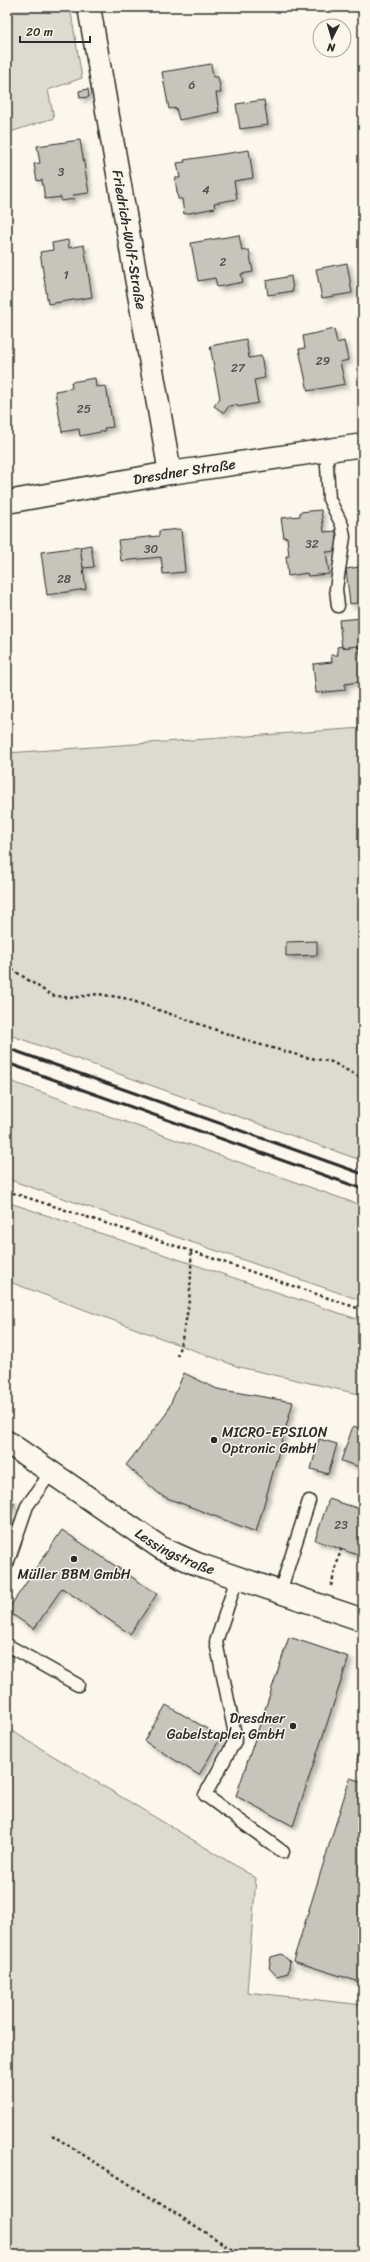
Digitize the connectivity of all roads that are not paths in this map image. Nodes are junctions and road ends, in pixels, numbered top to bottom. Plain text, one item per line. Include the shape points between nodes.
1 (89, 7) edge
2 (363, 445) edge
3 (326, 450) junction
4 (170, 473) junction
5 (7, 502) edge
6 (338, 606) dead end
7 (7, 1442) edge
8 (52, 1472) junction
9 (309, 1501) dead end
10 (7, 1564) edge
11 (237, 1578) junction
12 (280, 1592) junction
13 (363, 1620) edge
14 (7, 1645) edge
15 (78, 1685) dead end
16 (284, 1852) dead end

1 - 4 street, Friedrich-Wolf-Straße
2 - 3 street, Dresdner Straße
3 - 4 street, Dresdner Straße
3 - 6 lane via 329,499 342,525 344,537 336,590
4 - 5 street, Dresdner Straße
7 - 8 street, Lessingstraße
8 - 10 lane via 27,1506
8 - 11 street, Lessingstraße via 161,1548
9 - 12 lane
11 - 12 street, Lessingstraße
11 - 16 lane via 216,1642 236,1739 205,1796
12 - 13 street, Lessingstraße
14 - 15 lane

